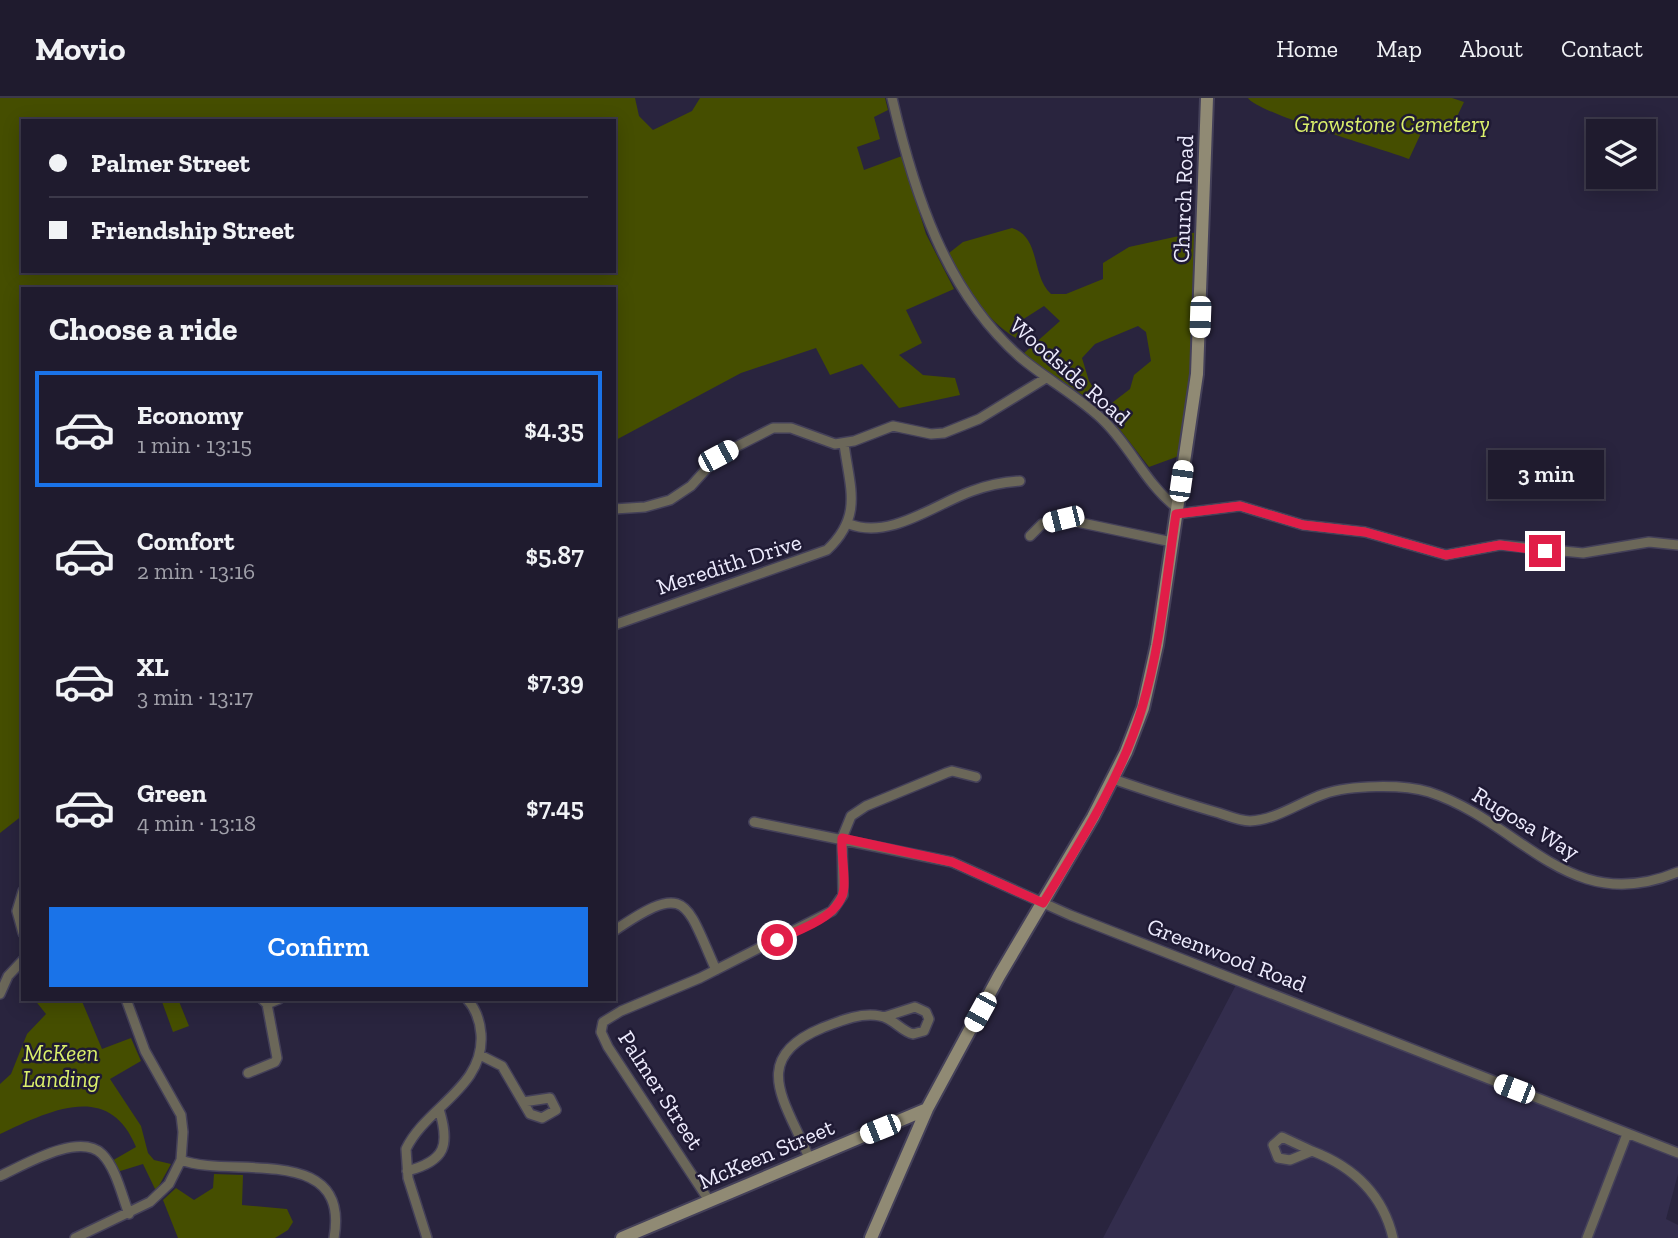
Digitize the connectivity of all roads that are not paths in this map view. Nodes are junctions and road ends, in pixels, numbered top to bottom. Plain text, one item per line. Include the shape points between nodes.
1 (892, 98) edge
2 (1207, 98) edge
3 (1046, 378) junction
4 (845, 444) junction
5 (1020, 481) dead end
6 (616, 509) edge
7 (1177, 511) junction
8 (849, 524) junction
9 (1030, 536) dead end
10 (1172, 542) junction
11 (1678, 545) edge
12 (616, 624) edge
13 (976, 777) dead end
14 (1113, 779) junction
15 (754, 822) dead end
16 (842, 838) junction
17 (1678, 872) edge
18 (21, 898) edge
19 (1043, 903) junction
20 (21, 926) edge
21 (616, 930) edge
22 (21, 962) edge
23 (716, 970) junction
24 (0, 994) edge
25 (127, 1001) edge
26 (469, 1001) edge
27 (265, 1002) edge
28 (884, 1017) junction
29 (480, 1055) junction
30 (248, 1073) dead end
31 (523, 1102) dead end
32 (439, 1109) junction
33 (927, 1110) junction
34 (1628, 1133) junction
35 (1312, 1151) dead end
36 (1678, 1153) edge
37 (809, 1158) junction
38 (181, 1160) junction
39 (407, 1171) junction
40 (0, 1176) edge
41 (710, 1202) junction
42 (129, 1214) junction
43 (75, 1238) edge
44 (334, 1238) edge
45 (427, 1238) edge
46 (622, 1238) edge
47 (871, 1238) edge
48 (1393, 1238) edge
49 (1587, 1238) edge

1 - 3 street, Woodside Road via 932,230 950,268 987,323
2 - 7 street, Church Road via 1198,358
3 - 4 street via 956,430 931,434 893,426
3 - 7 street, Woodside Road via 1106,422
4 - 6 street via 822,442 791,428 773,428 718,456 691,486 670,500
4 - 8 street via 851,493
5 - 8 street via 970,491 884,527
7 - 10 street, Church Road
7 - 11 street via 1240,506 1303,525 1365,532 1446,555 1500,545 1583,553 1649,542
8 - 12 street, Meredith Drive via 817,556
9 - 10 street via 1042,524 1063,519
10 - 14 street, Church Road via 1151,677 1138,723
13 - 16 street via 953,771 866,806 851,816
14 - 17 street, Rugosa Way via 1248,821 1327,792 1387,786 1426,791 1466,806 1569,874 1608,884 1650,883
14 - 19 street, Church Road
15 - 16 street, Greenwood Road
16 - 19 street, Greenwood Road via 952,862
16 - 23 street, Palmer Street via 844,887 832,911
18 - 20 street via 17,911
19 - 33 street, Church Road
19 - 34 street, Greenwood Road
21 - 23 street via 653,905 678,905 690,912
22 - 24 street
23 - 41 street, Palmer Street via 609,1016 601,1032
25 - 38 street via 145,1051 181,1115
26 - 29 street via 479,1023
27 - 30 street via 277,1058
28 - 28 street via 915,1007 929,1019 924,1031 913,1034
28 - 37 street via 854,1017 830,1025 796,1041 782,1057 780,1090
29 - 31 street via 502,1066
29 - 32 street via 464,1082
32 - 39 street via 408,1144
32 - 39 street via 444,1148 435,1159
33 - 37 street, McKeen Street
33 - 47 street, Church Road
34 - 36 street, Greenwood Road
34 - 49 street
35 - 48 street via 1342,1166 1374,1194
37 - 41 street, McKeen Street
38 - 42 street via 160,1194
38 - 44 street via 208,1167 284,1169 302,1174 331,1200
39 - 45 street
40 - 42 street via 74,1146 92,1147 111,1168
41 - 46 street, McKeen Street
42 - 43 street

